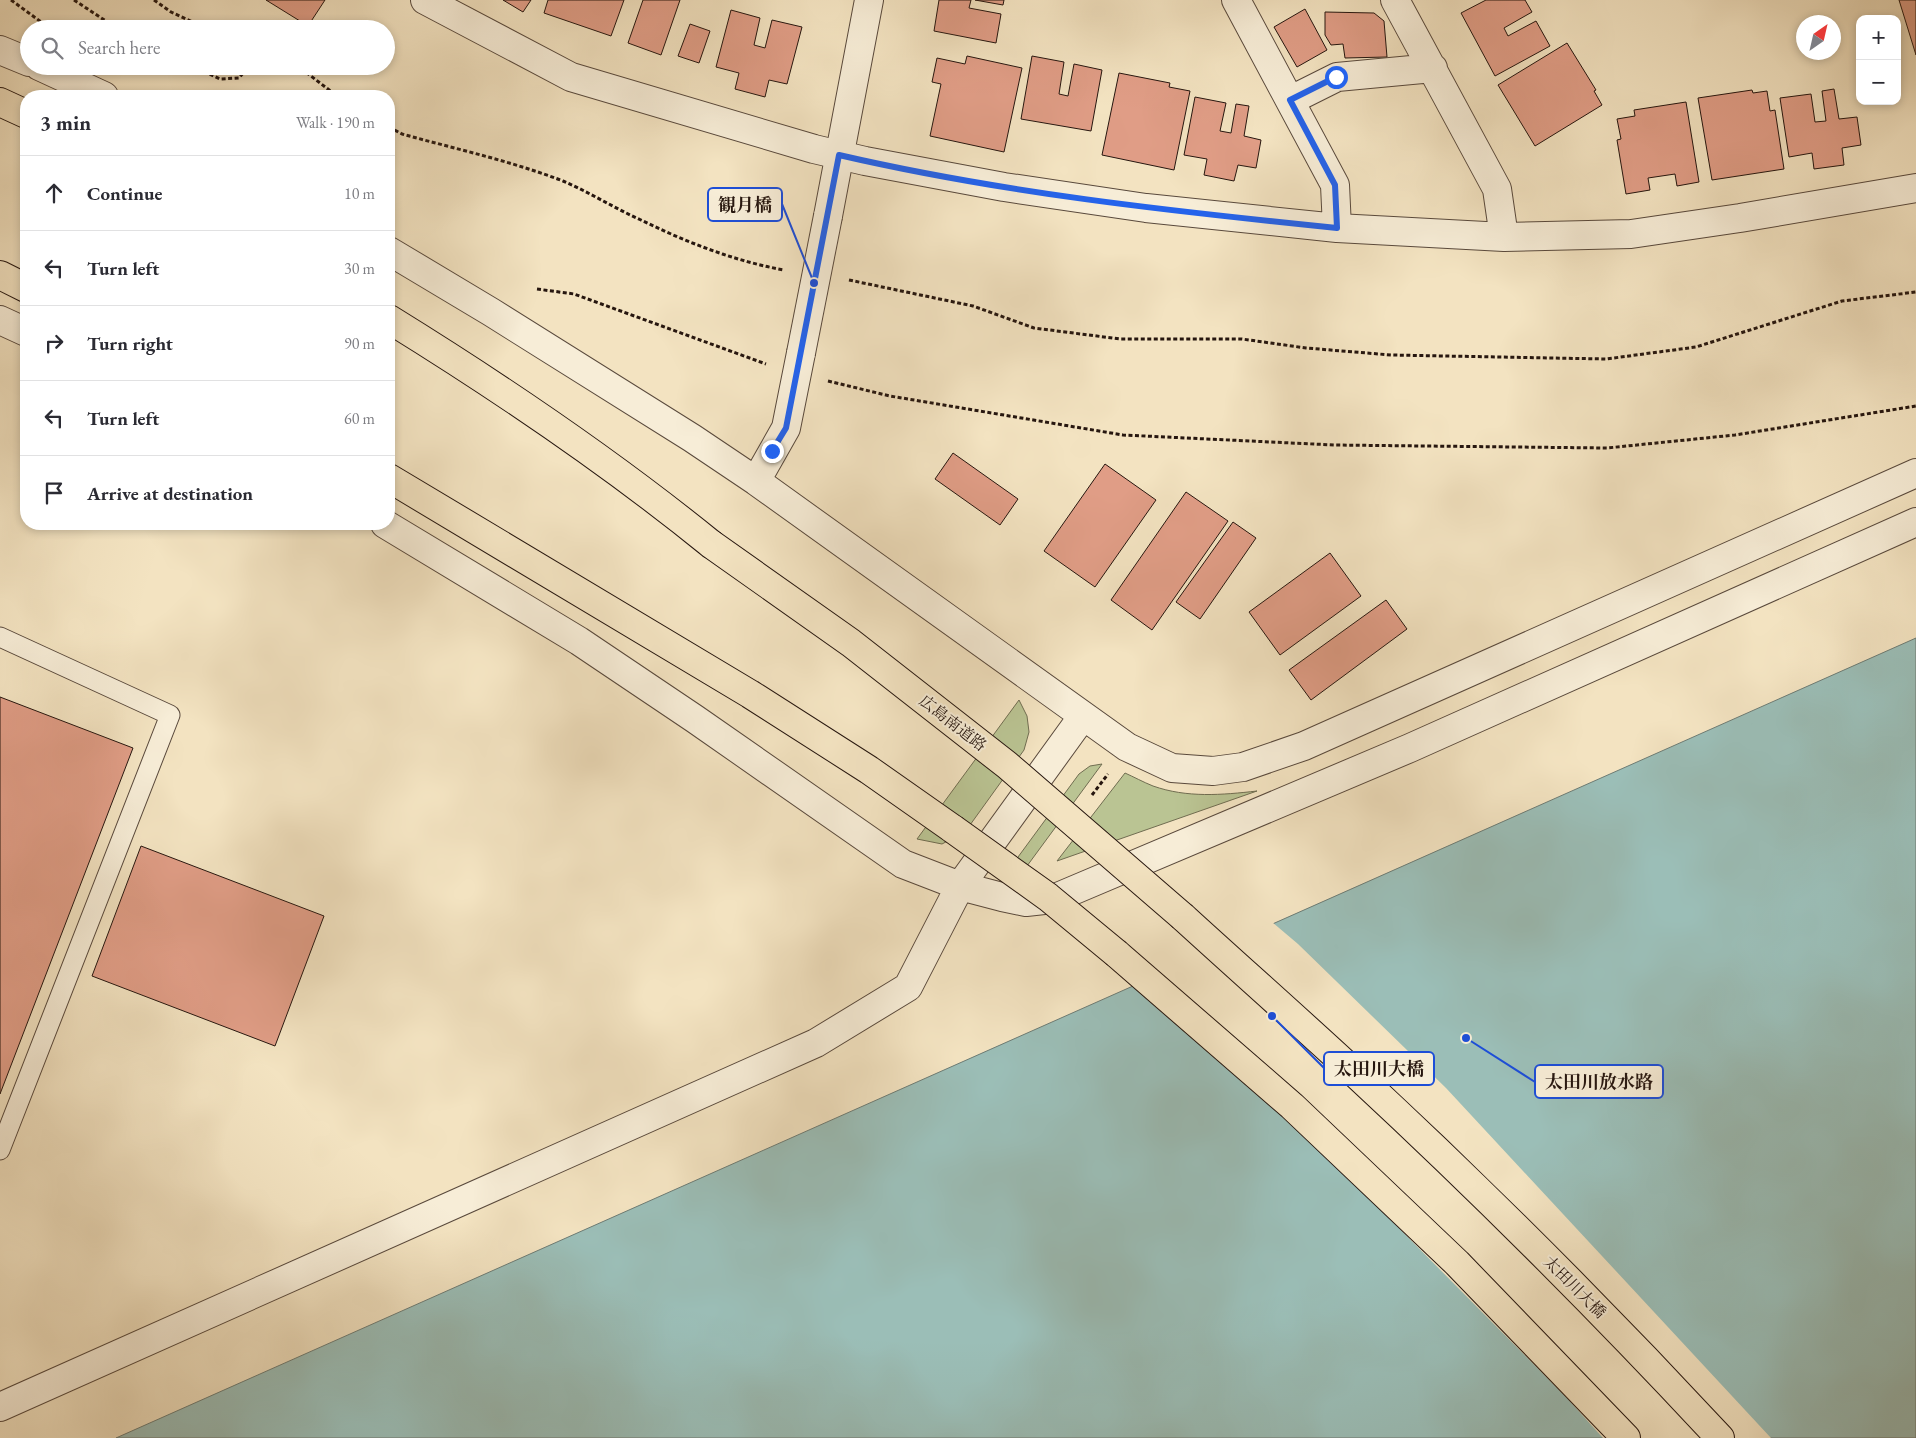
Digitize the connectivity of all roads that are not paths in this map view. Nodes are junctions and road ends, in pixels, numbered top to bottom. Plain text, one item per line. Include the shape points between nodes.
1 (425, 0) edge
2 (870, 0) edge
3 (1236, 0) edge
4 (1395, 0) edge
5 (0, 50) edge
6 (20, 58) edge
7 (1433, 68) junction
8 (58, 75) edge
9 (91, 90) edge
10 (1290, 100) junction
11 (0, 102) edge
12 (20, 111) edge
13 (839, 155) junction
14 (1916, 188) edge
15 (1337, 228) junction
16 (1504, 237) junction
17 (395, 255) edge
18 (0, 320) edge
19 (395, 323) edge
20 (20, 329) edge
21 (1916, 473) edge
22 (756, 481) junction
23 (395, 482) edge
24 (1916, 522) edge
25 (395, 530) edge
26 (0, 637) edge
27 (1083, 716) junction
28 (960, 886) junction
29 (1183, 917) joint
30 (0, 1150) edge
31 (0, 1407) edge
32 (1626, 1438) edge
33 (1720, 1438) edge

1 - 13 street via 571,78
2 - 13 street
3 - 10 street
4 - 7 street
5 - 6 street
7 - 10 street via 1336,77
7 - 16 street via 1497,189
8 - 9 street
10 - 15 street via 1335,185
11 - 12 highway
13 - 15 street via 1004,187 1137,207
13 - 22 street, bridge via 786,428
14 - 16 street via 1631,234
15 - 16 street
17 - 22 street
18 - 20 street
19 - 29 highway, 広島南道路, bridge via 463,365 624,477 711,544 851,643 976,740
21 - 27 street via 1304,746 1243,767 1213,771 1172,768 1127,747
22 - 27 street
23 - 32 highway, bridge via 750,694 869,770 1048,897 1306,1120 1457,1264
24 - 28 street via 1410,748 1053,899 1026,902
25 - 28 street via 579,641 902,864
26 - 30 lane via 170,715
27 - 28 street
28 - 31 street via 908,987 816,1043
29 - 33 highway, 太田川大橋 via 1449,1162 1643,1355

